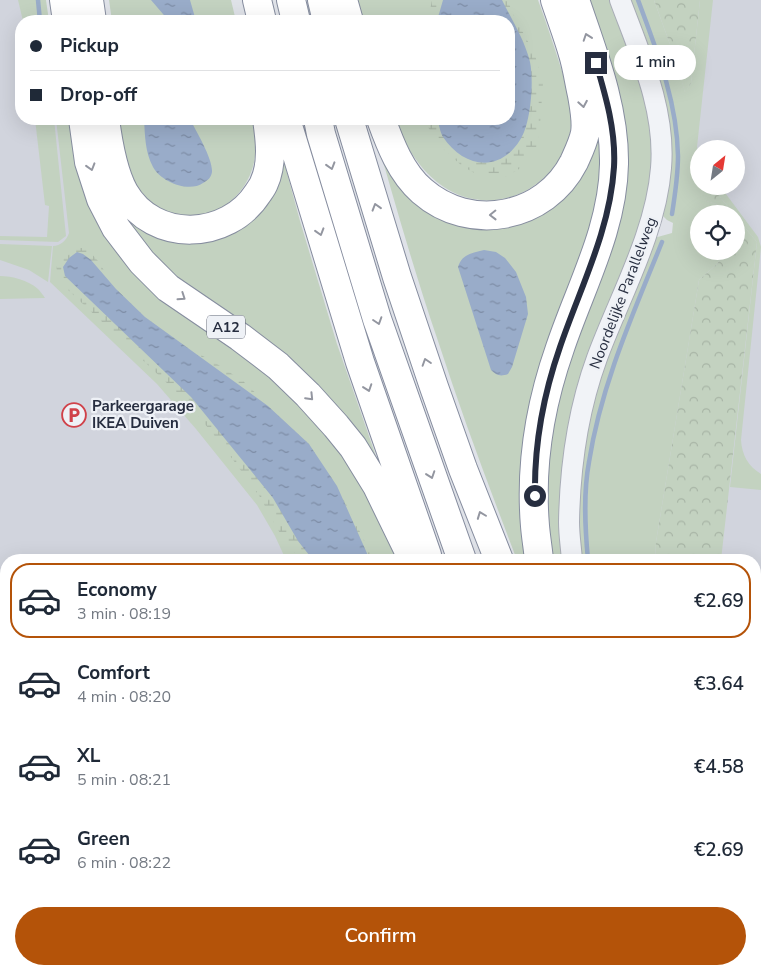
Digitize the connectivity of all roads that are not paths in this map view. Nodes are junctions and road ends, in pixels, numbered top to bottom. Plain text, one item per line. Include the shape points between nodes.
1 (64, 0) edge
2 (89, 0) edge
3 (248, 0) edge
4 (257, 0) edge
5 (291, 0) edge
6 (322, 0) edge
7 (343, 0) edge
8 (555, 0) edge
9 (575, 0) edge
10 (620, 0) edge
11 (67, 15) edge
12 (91, 15) edge
13 (251, 15) edge
14 (261, 15) edge
15 (295, 15) edge
16 (326, 15) edge
17 (347, 15) edge
18 (83, 125) edge
19 (106, 125) edge
20 (268, 125) edge
21 (288, 125) edge
22 (319, 125) edge
23 (351, 125) edge
24 (383, 125) edge
25 (410, 554) edge
26 (427, 554) edge
27 (460, 554) edge
28 (497, 554) edge
29 (539, 554) edge
30 (572, 554) edge

1 - 11 highway
2 - 12 highway
3 - 13 highway
4 - 14 highway
5 - 15 highway
6 - 16 highway
7 - 17 highway
8 -> 24 highway via 574,56 585,113 585,133 569,172 546,196 528,207 502,215 480,216 442,205 422,192 407,175
29 -> 9 highway via 535,526 535,480 538,435 546,393 606,218 614,165 606,96
10 - 30 street, Noordelijke Parallelweg via 654,97 660,124 661,168 651,221 586,392 573,457 569,524
18 -> 25 highway, A12 via 89,162 116,228 142,262 168,288 278,366 336,426 377,486
19 - 20 highway via 117,174 134,206 161,225 196,230 227,221 254,199 264,184 270,164
21 -> 26 highway via 360,362
22 -> 27 highway via 377,319
28 -> 23 highway via 431,378

